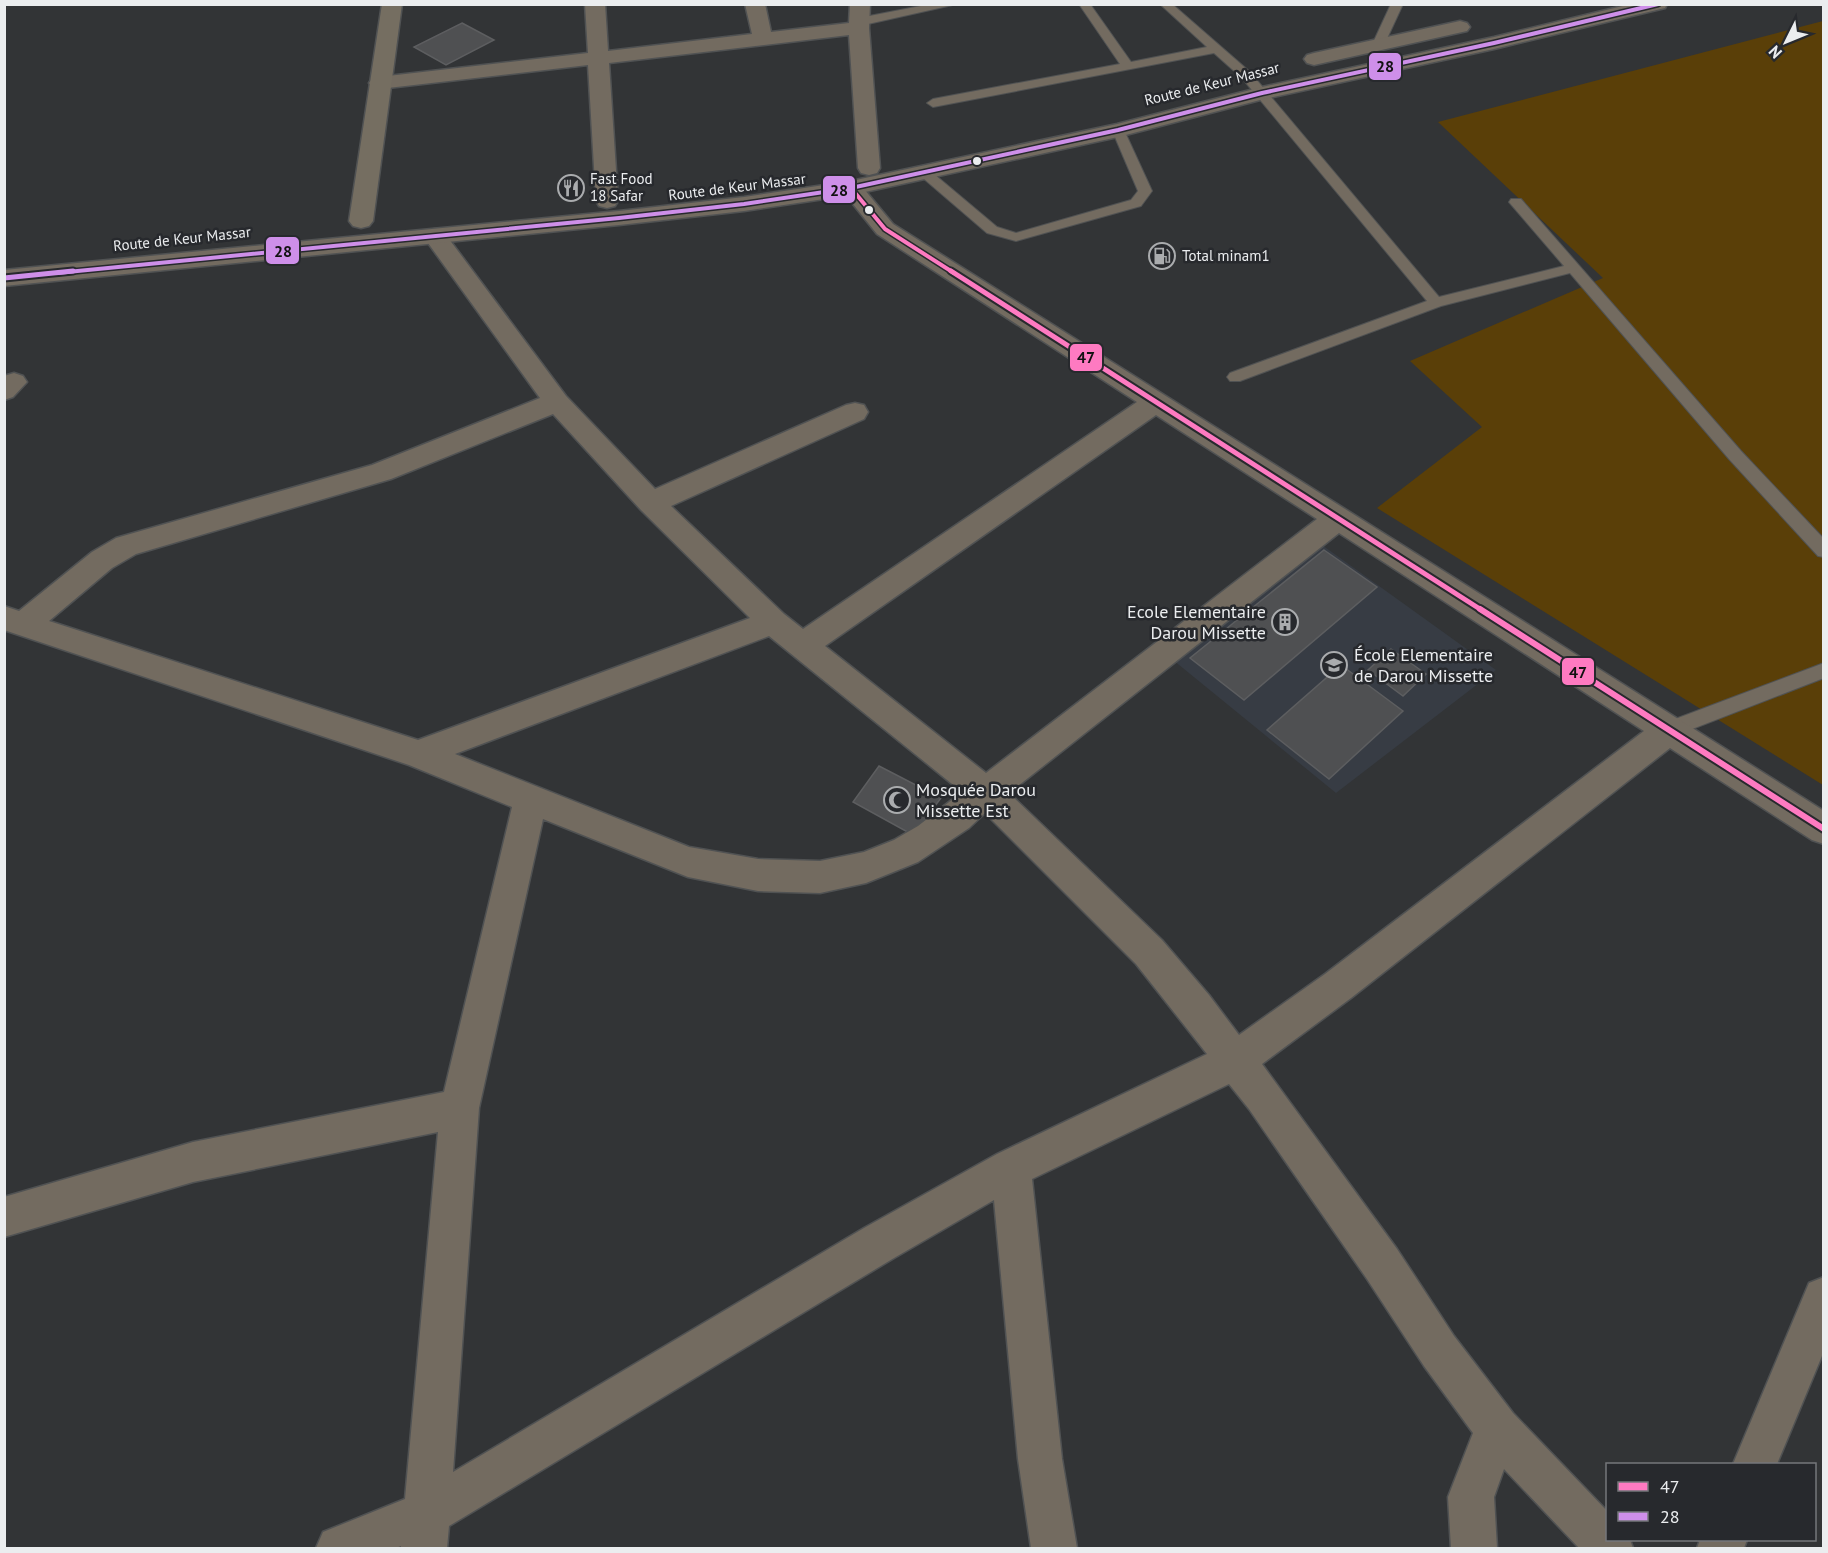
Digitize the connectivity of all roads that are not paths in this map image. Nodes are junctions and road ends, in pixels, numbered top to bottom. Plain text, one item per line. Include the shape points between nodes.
1 (392, 4) edge
2 (595, 4) edge
3 (755, 4) edge
4 (952, 4) edge
5 (1084, 4) edge
6 (1166, 4) edge
7 (1397, 4) edge
8 (1658, 4) edge
9 (859, 18) edge
10 (1482, 22) dead end
11 (763, 39) junction
12 (1378, 45) junction
13 (1217, 49) junction
14 (597, 58) junction
15 (1290, 65) dead end
16 (1129, 66) junction
17 (1268, 70) dead end
18 (1246, 75) junction
19 (1223, 81) dead end
20 (379, 83) junction
21 (1262, 93) junction
22 (933, 102) dead end
23 (1101, 112) dead end
24 (1118, 130) junction
25 (869, 168) junction
26 (923, 172) junction
27 (851, 188) junction
28 (607, 201) junction
29 (1516, 202) dead end
30 (408, 217) dead end
31 (385, 219) dead end
32 (361, 221) junction
33 (338, 223) dead end
34 (435, 236) junction
35 (1573, 268) junction
36 (4, 278) edge
37 (1436, 303) junction
38 (1235, 376) dead end
39 (557, 402) junction
40 (1156, 402) junction
41 (855, 412) dead end
42 (651, 503) junction
43 (1338, 518) junction
44 (1824, 551) edge
45 (15, 621) edge
46 (773, 622) junction
47 (801, 646) junction
48 (1824, 670) edge
49 (1669, 730) junction
50 (418, 754) junction
51 (986, 792) junction
52 (531, 799) junction
53 (1824, 829) edge
54 (1235, 1062) junction
55 (460, 1108) junction
56 (1011, 1168) junction
57 (4, 1216) edge
58 (1824, 1298) edge
59 (1497, 1429) junction
60 (1755, 1463) edge
61 (426, 1531) edge
62 (339, 1548) edge
63 (1054, 1548) edge
64 (1474, 1548) edge
65 (1610, 1548) edge

1 - 20 street
2 - 14 street
3 - 11 street
4 - 9 lane
5 - 16 lane
6 - 13 lane
7 - 12 lane
8 - 21 street, Route de Keur Massar
9 - 11 street
9 - 25 street
10 - 12 street, Route de Keur Massar
11 - 14 street
12 - 15 street, Route de Keur Massar
13 - 16 lane
13 - 18 lane
14 - 20 street
14 - 28 street
16 - 22 lane
17 - 18 street, Route de Keur Massar
18 - 19 street, Route de Keur Massar
18 - 21 lane
20 - 32 street
21 - 24 street, Route de Keur Massar
21 - 37 lane
23 - 25 street, Route de Keur Massar
24 - 26 street, Route de Keur Massar
24 - 26 lane via 1145,191 1143,197 1136,203 1016,237 992,230
25 - 28 street, Route de Keur Massar via 739,189
26 - 27 street, Route de Keur Massar
27 - 34 street, Route de Keur Massar via 744,204
27 - 40 street via 885,229
28 - 30 street, Route de Keur Massar
29 - 35 lane
31 - 32 street
32 - 33 street
34 - 36 street, Route de Keur Massar
34 - 39 street
35 - 37 lane
35 - 44 lane via 1734,455
37 - 38 lane
39 - 42 street
39 - 45 street via 381,472 126,546
40 - 43 street
40 - 47 street
41 - 42 street
42 - 46 street
43 - 49 street
43 - 51 street
45 - 50 street
46 - 47 street
46 - 50 street
47 - 51 street
48 - 49 lane
49 - 53 street
49 - 54 street
50 - 52 street
51 - 52 street via 957,818 906,851 866,867 820,877 759,875 688,862
51 - 54 street via 1149,952
52 - 55 street
54 - 56 street
54 - 59 street via 1263,1095
55 - 57 street via 194,1162
55 - 61 street
56 - 61 street via 879,1243
56 - 63 street via 1040,1459
58 - 60 street
59 - 64 street via 1471,1497
59 - 65 street
61 - 62 street

